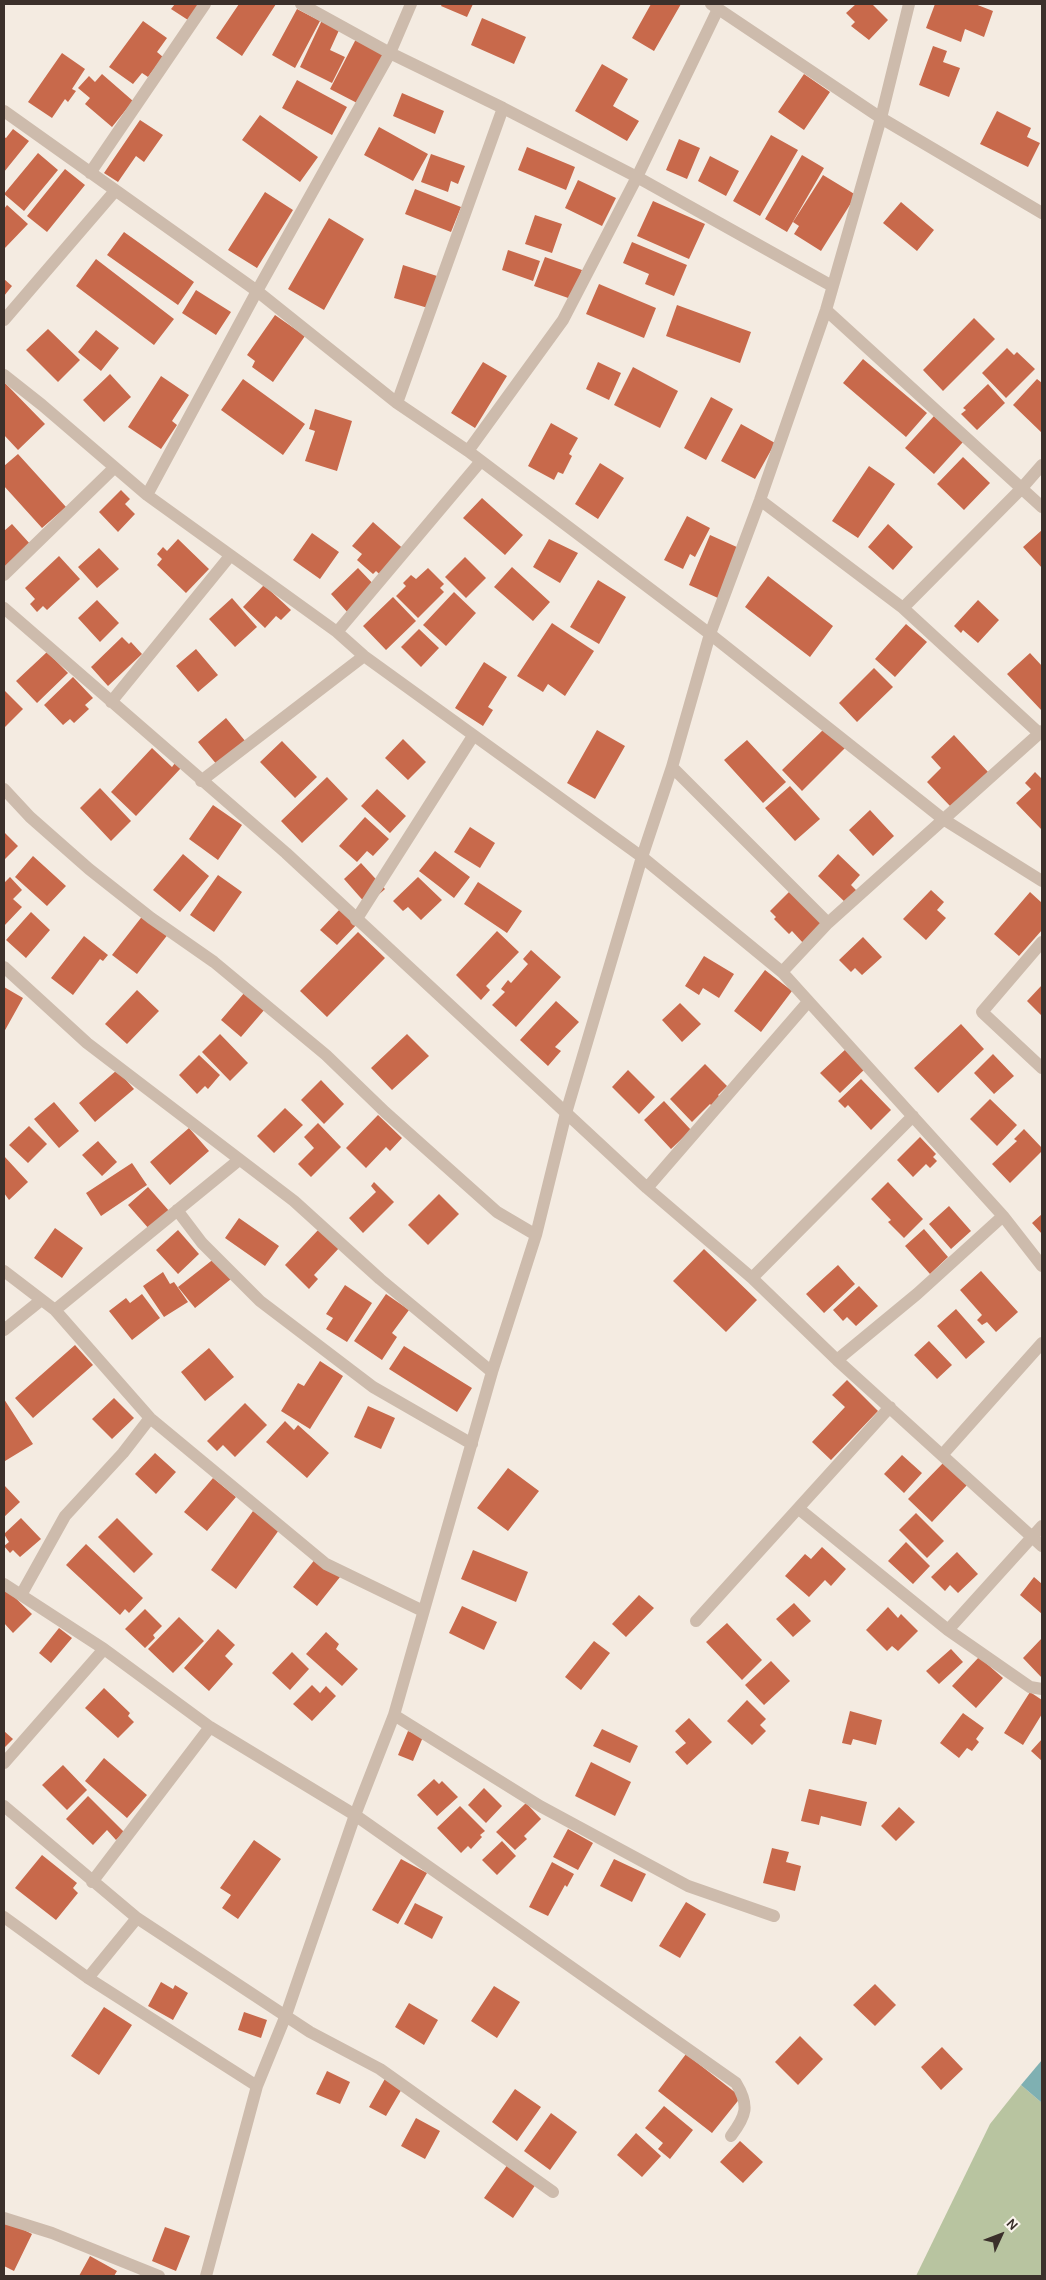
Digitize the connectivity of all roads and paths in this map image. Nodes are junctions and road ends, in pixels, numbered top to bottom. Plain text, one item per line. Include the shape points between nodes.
1 (205, 4) edge
2 (301, 4) edge
3 (411, 4) edge
4 (909, 4) edge
5 (715, 6) edge
6 (390, 53) junction
7 (503, 108) junction
8 (4, 111) edge
9 (881, 118) junction
10 (90, 173) junction
11 (638, 177) junction
12 (116, 191) junction
13 (1042, 213) edge
14 (832, 286) junction
15 (257, 291) junction
16 (826, 310) junction
17 (4, 320) edge
18 (4, 375) edge
19 (397, 403) junction
20 (468, 451) junction
21 (481, 461) junction
22 (1042, 465) edge
23 (114, 468) junction
24 (1021, 489) junction
25 (146, 495) junction
26 (760, 500) junction
27 (1042, 507) edge
28 (230, 556) junction
29 (4, 575) edge
30 (4, 608) edge
31 (903, 608) junction
32 (337, 632) junction
33 (710, 634) junction
34 (364, 656) junction
35 (111, 702) junction
36 (1041, 732) edge
37 (473, 736) junction
38 (672, 767) junction
39 (201, 781) junction
40 (4, 789) edge
41 (943, 819) junction
42 (642, 857) junction
43 (1042, 881) edge
44 (356, 920) junction
45 (828, 923) junction
46 (1042, 942) edge
47 (4, 967) edge
48 (782, 972) junction
49 (808, 1002) junction
50 (1042, 1068) edge
51 (566, 1113) junction
52 (912, 1116) junction
53 (239, 1160) junction
54 (647, 1188) junction
55 (177, 1210) junction
56 (1003, 1216) junction
57 (536, 1235) junction
58 (1042, 1265) edge
59 (4, 1271) edge
60 (752, 1278) junction
61 (40, 1300) junction
62 (55, 1310) junction
63 (4, 1330) edge
64 (1042, 1343) edge
65 (837, 1360) junction
66 (492, 1372) junction
67 (890, 1407) junction
68 (150, 1418) junction
69 (472, 1444) junction
70 (942, 1454) junction
71 (800, 1509) junction
72 (1042, 1526) edge
73 (1033, 1536) junction
74 (1042, 1546) edge
75 (4, 1584) edge
76 (21, 1595) junction
77 (423, 1612) junction
78 (696, 1621) dead end
79 (948, 1630) junction
80 (104, 1649) junction
81 (1042, 1689) edge
82 (394, 1715) junction
83 (210, 1727) junction
84 (4, 1763) edge
85 (4, 1806) edge
86 (355, 1815) junction
87 (92, 1882) junction
88 (774, 1916) dead end
89 (4, 1917) edge
90 (137, 1918) junction
91 (88, 1978) junction
92 (286, 2015) junction
93 (257, 2086) junction
94 (732, 2136) dead end
95 (553, 2192) dead end
96 (4, 2218) edge
97 (159, 2276) edge
98 (206, 2276) edge

1 - 10 street
2 - 6 street
3 - 6 street
4 - 9 street
5 - 9 street
5 - 11 street
6 - 7 street
6 - 15 street
7 - 11 street
7 - 19 street
8 - 10 street
9 - 13 street
9 - 14 street
10 - 12 street
11 - 14 street
11 - 20 street via 563,320
12 - 15 street
12 - 17 street
14 - 16 street
15 - 19 street
15 - 25 street
16 - 24 street
16 - 26 street
18 - 23 street
19 - 20 street
20 - 21 street
21 - 32 street
21 - 33 street
22 - 24 street
23 - 25 street
23 - 29 street
24 - 27 street
24 - 31 street
25 - 28 street
26 - 31 street
26 - 33 street
28 - 32 street
28 - 35 street
30 - 35 street
31 - 36 street
32 - 34 street
33 - 38 street
33 - 41 street
34 - 37 street
34 - 39 street
35 - 39 street
36 - 41 street
37 - 42 street
37 - 44 street
38 - 42 street
38 - 45 street
39 - 44 street via 286,853
40 - 57 street via 30,817 89,869 214,962 326,1055 497,1212
41 - 43 street
41 - 45 street
42 - 48 street
42 - 51 street
44 - 51 street
45 - 48 street
46 - 50 street via 982,1012
47 - 53 street via 87,1043
48 - 49 street
49 - 52 street
49 - 54 street
51 - 54 street
51 - 57 street
52 - 56 street
52 - 60 street
53 - 55 street
53 - 66 street via 294,1201 380,1279
54 - 60 street
55 - 62 street
55 - 69 street via 202,1243 260,1302 373,1387
56 - 58 street
56 - 65 street via 917,1294
57 - 66 street
59 - 61 street
60 - 65 street
61 - 62 street
61 - 63 street
62 - 68 street
64 - 70 street
65 - 67 street
66 - 69 street
67 - 70 street
67 - 71 street
68 - 76 street via 123,1453 65,1516
68 - 77 street via 326,1564
69 - 77 street
70 - 73 street
71 - 78 street
71 - 79 street
72 - 73 street
73 - 74 street
73 - 79 street
75 - 76 street
76 - 80 street
77 - 82 street
79 - 81 street via 1030,1687
80 - 83 street
80 - 84 street
82 - 86 street
82 - 88 street via 540,1806 688,1886
83 - 86 street
83 - 87 street
85 - 87 street
86 - 92 street
86 - 94 street via 736,2083 743,2095 744,2116
87 - 90 street
89 - 91 street
90 - 91 street
90 - 92 street
91 - 93 street
92 - 93 street
92 - 95 street via 318,2037 380,2069
93 - 98 street
96 - 97 street via 52,2233

